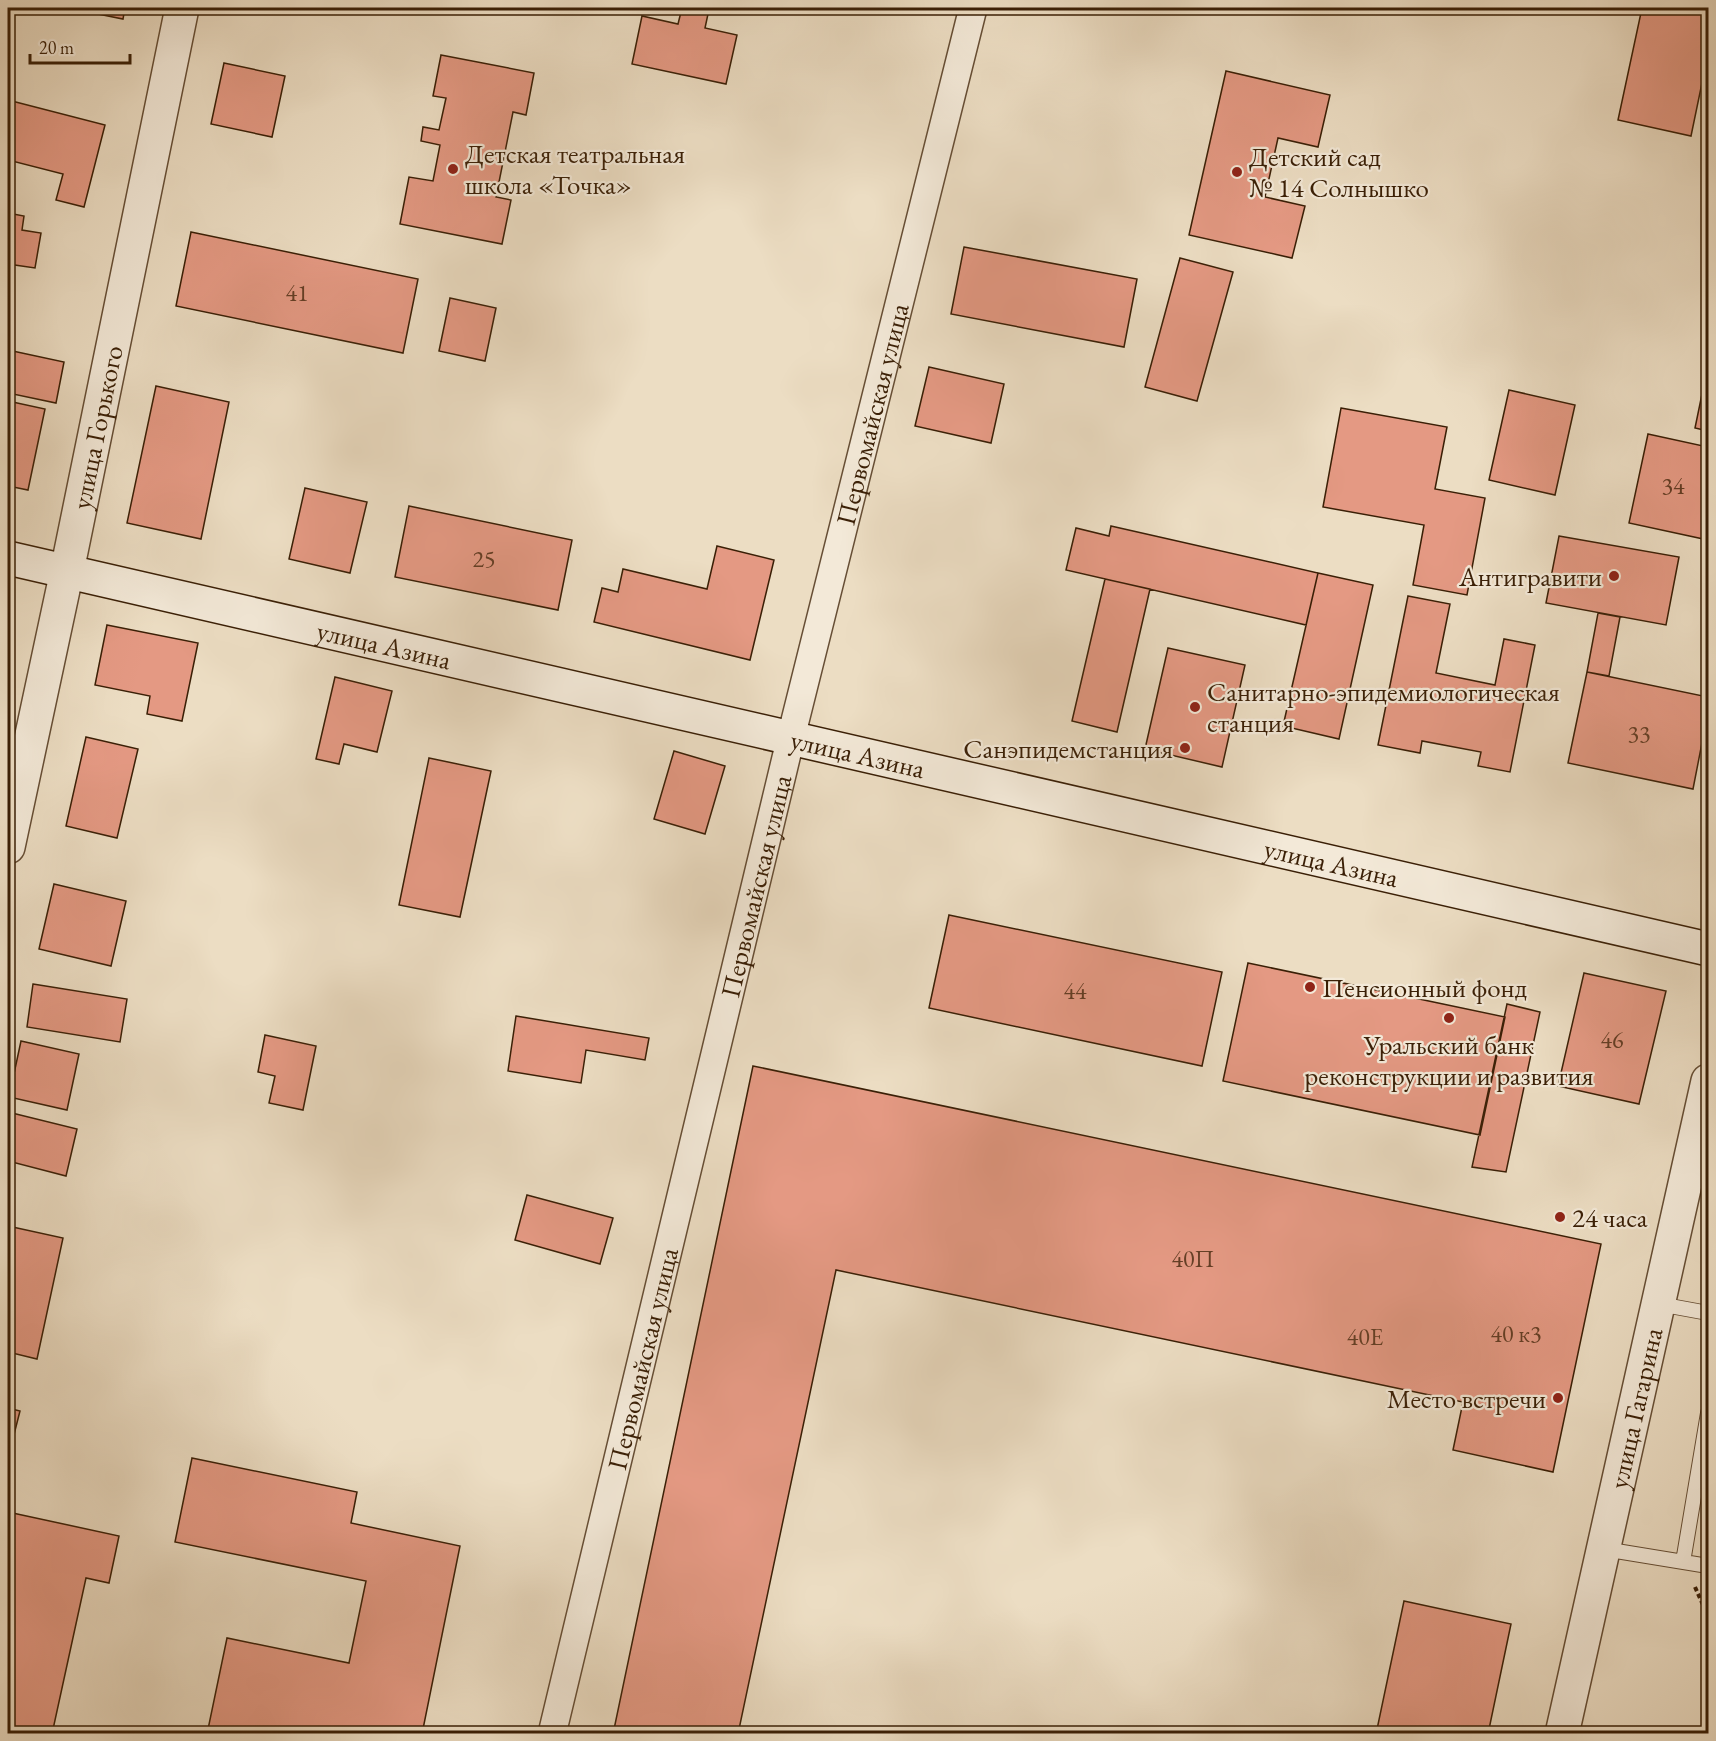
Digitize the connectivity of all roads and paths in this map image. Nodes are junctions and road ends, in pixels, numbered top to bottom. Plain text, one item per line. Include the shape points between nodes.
1 (182, 8) edge
2 (973, 8) edge
3 (8, 558) edge
4 (67, 571) junction
5 (791, 737) junction
6 (8, 847) edge
7 (1708, 949) edge
8 (1708, 1081) edge
9 (1659, 1304) junction
10 (1708, 1312) edge
11 (1708, 1413) edge
12 (1604, 1549) junction
13 (1683, 1562) junction
14 (1708, 1566) edge
15 (552, 1734) edge
16 (1562, 1734) edge

1 - 4 main road, улица Горького
2 - 5 street, Первомайская улица
3 - 4 main road, улица Азина
4 - 5 main road, улица Азина
4 - 6 main road, улица Горького
5 - 7 main road, улица Азина
5 - 15 street, Первомайская улица
8 - 9 main road, улица Гагарина
9 - 10 lane
9 - 12 main road, улица Гагарина
11 - 13 lane
12 - 13 lane
12 - 16 main road, улица Гагарина
13 - 14 lane

